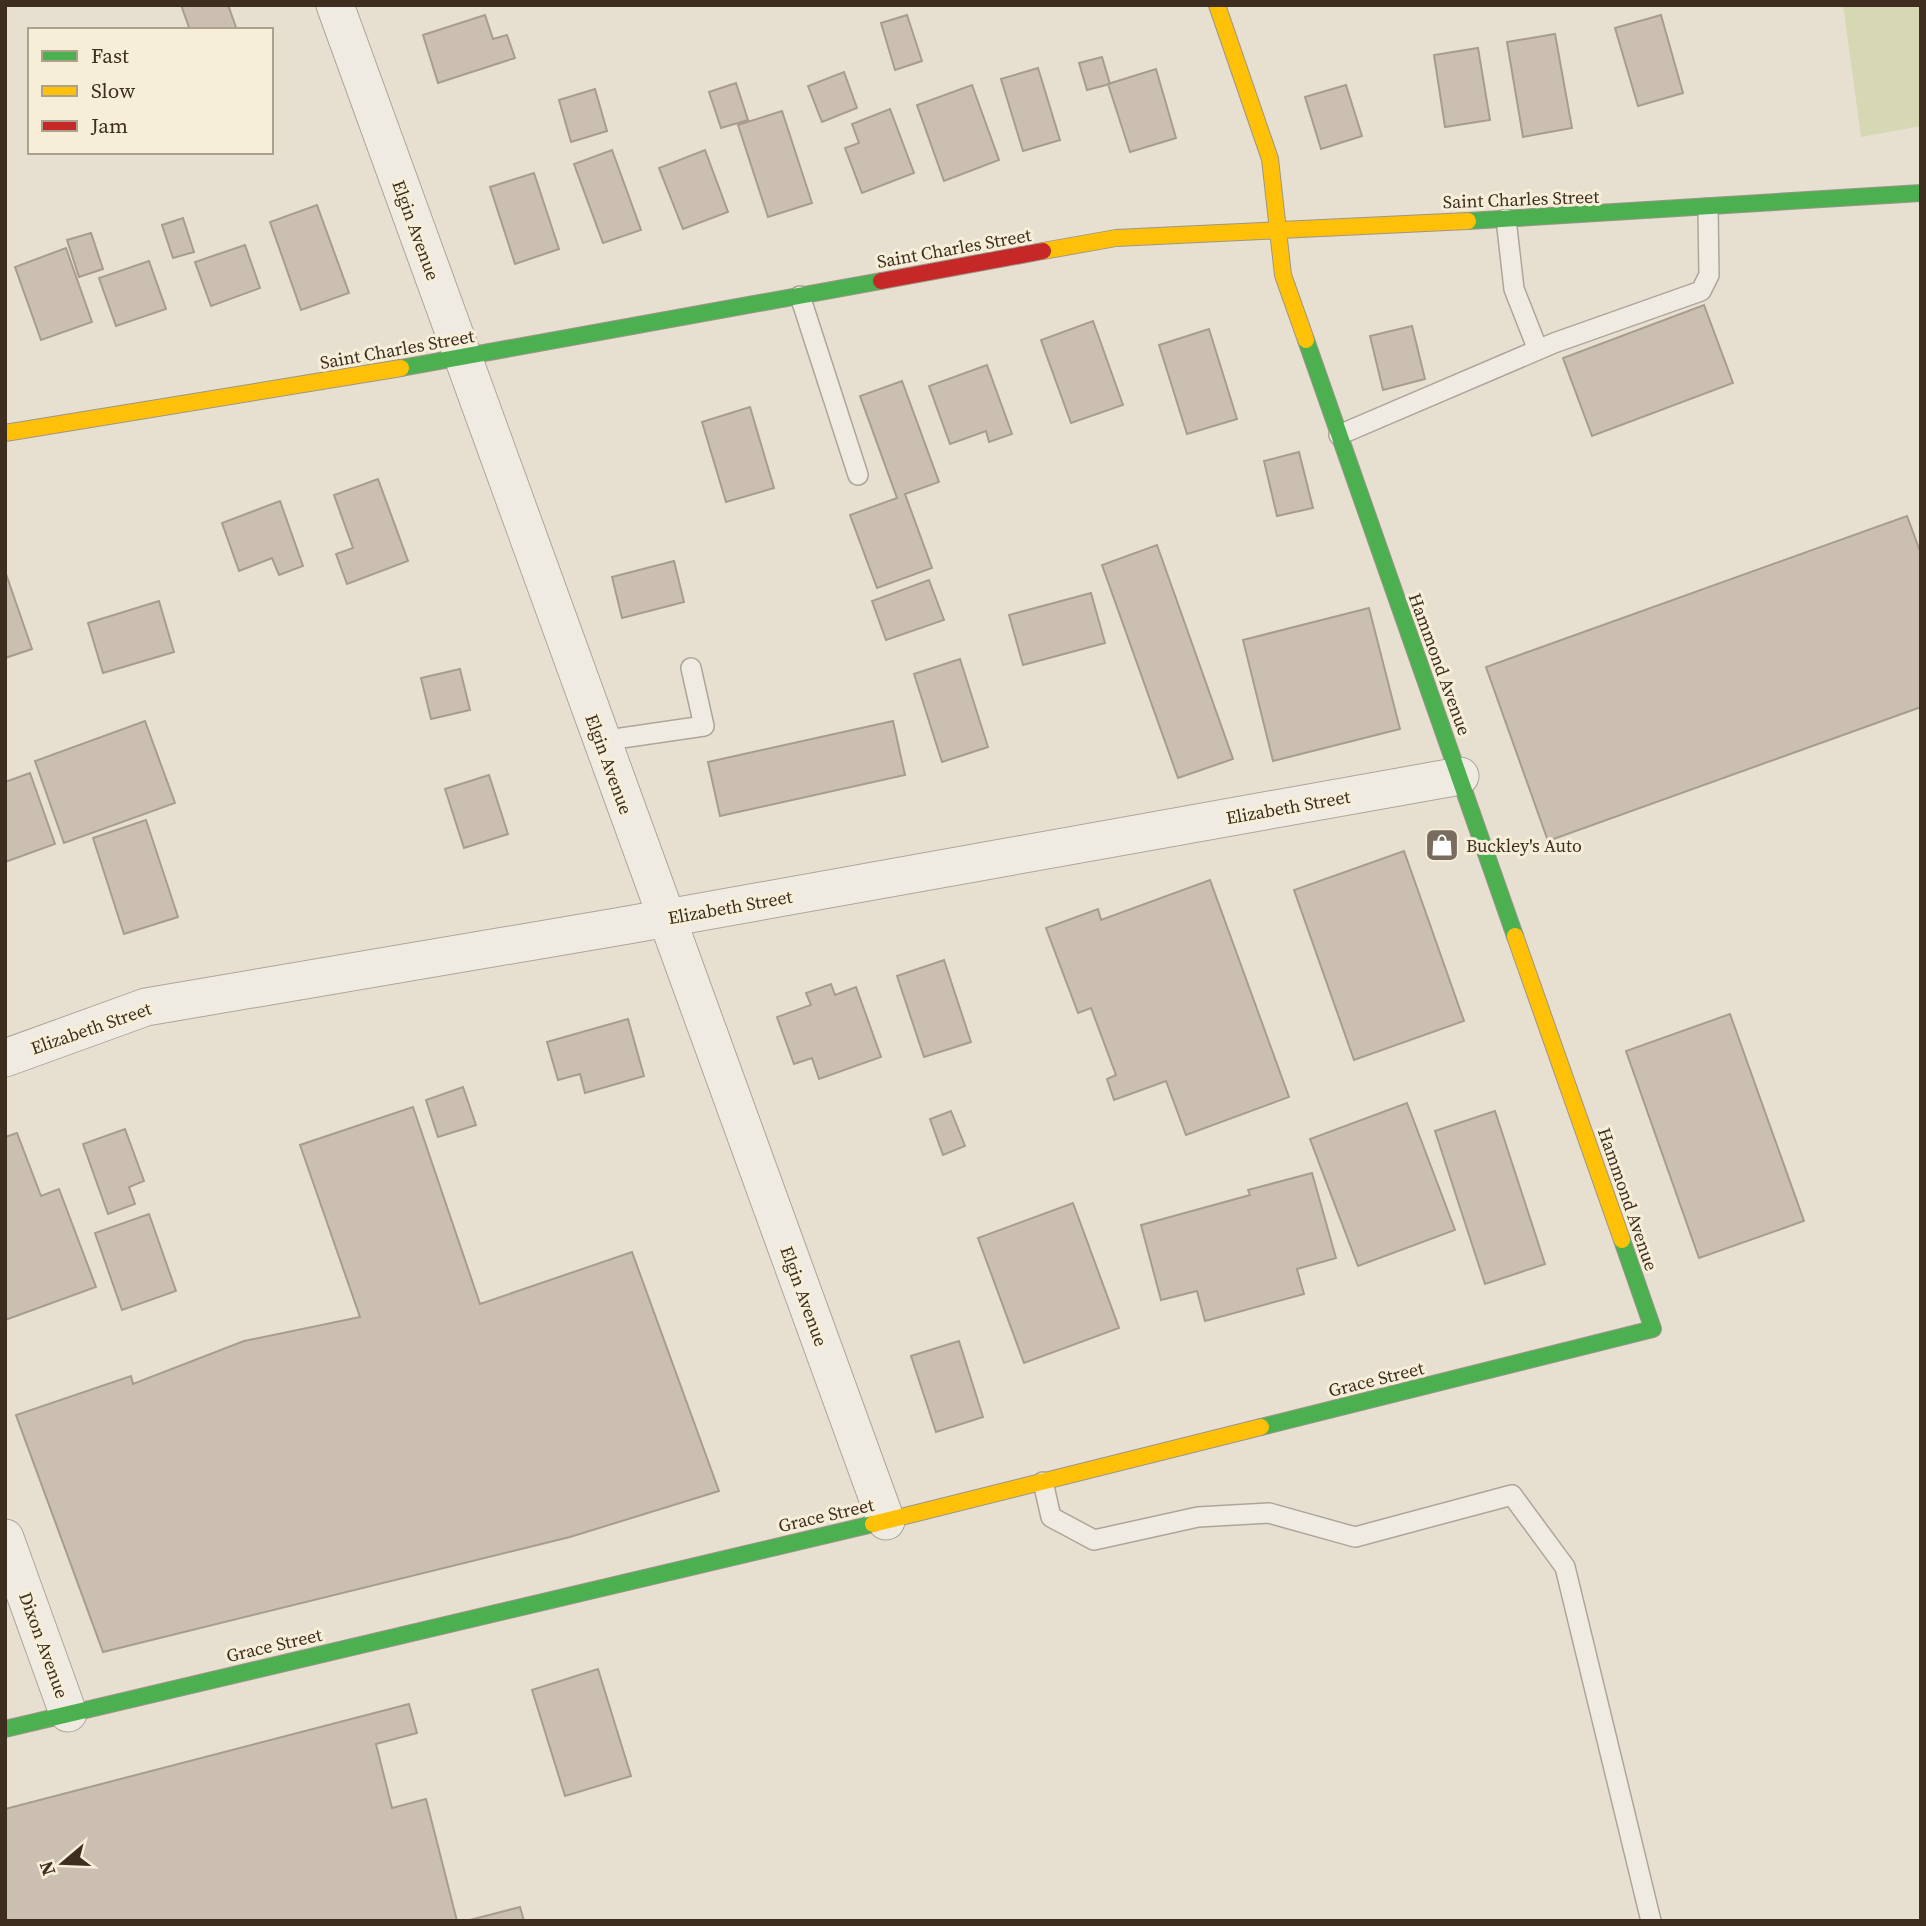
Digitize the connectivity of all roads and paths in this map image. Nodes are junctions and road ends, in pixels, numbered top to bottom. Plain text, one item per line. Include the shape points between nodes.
1 (335, 5) edge
2 (1217, 5) edge
3 (1921, 193) edge
4 (1707, 208) junction
5 (1506, 219) junction
6 (1279, 228) junction
7 (800, 296) junction
8 (1538, 350) junction
9 (462, 358) junction
10 (5, 433) edge
11 (1339, 435) junction
12 (858, 475) dead end
13 (691, 668) dead end
14 (601, 741) junction
15 (1460, 776) junction
16 (665, 919) junction
17 (5, 1058) edge
18 (1653, 1329) joint
19 (1043, 1482) junction
20 (886, 1521) junction
21 (5, 1538) edge
22 (68, 1713) junction
23 (5, 1729) edge
24 (1651, 1921) edge

1 - 9 street, Elgin Avenue
2 - 6 street, Hammond Avenue via 1270,159
3 - 4 street, Saint Charles Street
4 - 5 street, Saint Charles Street
4 - 8 lane via 1709,275 1701,291
5 - 6 street, Saint Charles Street
5 - 8 lane via 1514,289
6 - 7 street, Saint Charles Street via 1116,237
6 - 11 street, Hammond Avenue via 1283,275
7 - 9 street, Saint Charles Street
7 - 12 lane
8 - 11 lane
9 - 10 street, Saint Charles Street
9 - 14 street, Elgin Avenue
11 - 15 street, Hammond Avenue
13 - 14 lane via 704,726
14 - 16 street, Elgin Avenue
15 - 16 street, Elizabeth Street
15 - 18 street, Hammond Avenue
16 - 17 street, Elizabeth Street via 146,1007
16 - 20 street, Elgin Avenue
18 - 19 street, Grace Street
19 - 20 street, Grace Street
19 - 24 lane via 1051,1517 1094,1540 1198,1517 1269,1513 1355,1538 1512,1495 1565,1567
20 - 22 street, Grace Street
21 - 22 street, Dixon Avenue
22 - 23 street, Grace Street

